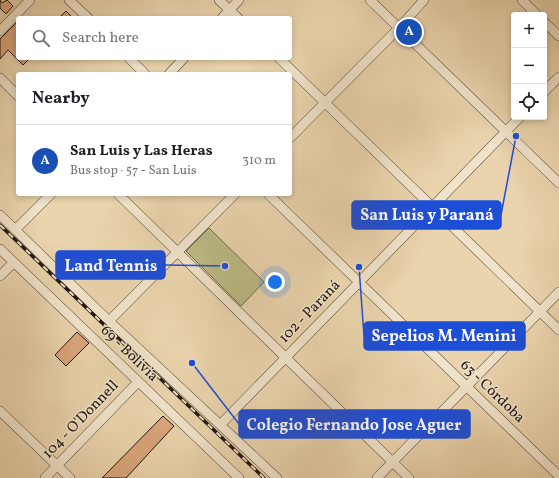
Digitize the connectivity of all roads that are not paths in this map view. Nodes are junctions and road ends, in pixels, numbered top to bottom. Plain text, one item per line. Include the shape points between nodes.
1 (30, 0) edge
2 (69, 0) edge
3 (219, 0) edge
4 (239, 0) edge
5 (370, 0) edge
6 (424, 0) edge
7 (522, 0) edge
8 (230, 10) junction
9 (534, 12) edge
10 (86, 16) edge
11 (224, 16) edge
12 (236, 16) edge
13 (547, 25) edge
14 (399, 28) junction
15 (0, 31) edge
16 (559, 36) edge
17 (131, 60) edge
18 (182, 60) edge
19 (281, 60) edge
20 (143, 72) edge
21 (171, 72) edge
22 (559, 77) edge
23 (0, 78) edge
24 (547, 89) edge
25 (16, 94) edge
26 (324, 103) junction
27 (517, 120) edge
28 (505, 132) junction
29 (292, 136) edge
30 (557, 176) edge
31 (49, 196) edge
32 (120, 196) edge
33 (233, 196) edge
34 (270, 196) edge
35 (432, 206) junction
36 (0, 215) edge
37 (15, 230) junction
38 (0, 250) edge
39 (178, 253) junction
40 (13, 262) junction
41 (0, 276) edge
42 (359, 281) junction
43 (559, 292) edge
44 (540, 312) junction
45 (109, 321) junction
46 (559, 330) edge
47 (284, 357) junction
48 (138, 382) junction
49 (466, 386) junction
50 (0, 411) edge
51 (221, 424) junction
52 (393, 462) junction
53 (57, 465) junction
54 (558, 476) edge
55 (45, 478) edge
56 (70, 478) edge
57 (239, 478) edge
58 (277, 478) edge
59 (377, 478) edge
60 (409, 478) edge

1 - 15 street
2 - 10 street
3 - 8 street
4 - 8 street
5 - 14 street
6 - 14 street
7 - 9 street
8 - 11 street
8 - 12 street
13 - 16 street
14 - 26 street
14 - 28 street
17 - 20 street
18 - 21 street
19 - 26 street
22 - 24 street
23 - 25 street
26 - 29 street
26 - 35 street
27 - 28 street, 102 - Paraná
28 - 30 street
28 - 35 street, 102 - Paraná
31 - 37 street
32 - 39 street
33 - 39 street
34 - 42 street, 63 - Córdoba
35 - 42 street, 102 - Paraná
35 - 44 street
36 - 37 street
37 - 45 street
38 - 40 street, 69 - Bolivia
39 - 45 street
39 - 47 street
40 - 41 street
40 - 48 street, 69 - Bolivia
42 - 47 street, 102 - Paraná
42 - 49 street, 63 - Córdoba
43 - 44 street
44 - 46 street
44 - 49 street
45 - 51 street
47 - 51 street, 102 - Paraná
47 - 52 street
48 - 53 street, 104 - O'Donnell
48 - 57 street, 69 - Bolivia
49 - 52 street
49 - 54 street, 63 - Córdoba
50 - 53 street
51 - 58 street
52 - 59 street
52 - 60 street
53 - 55 street, 104 - O'Donnell
53 - 56 street

